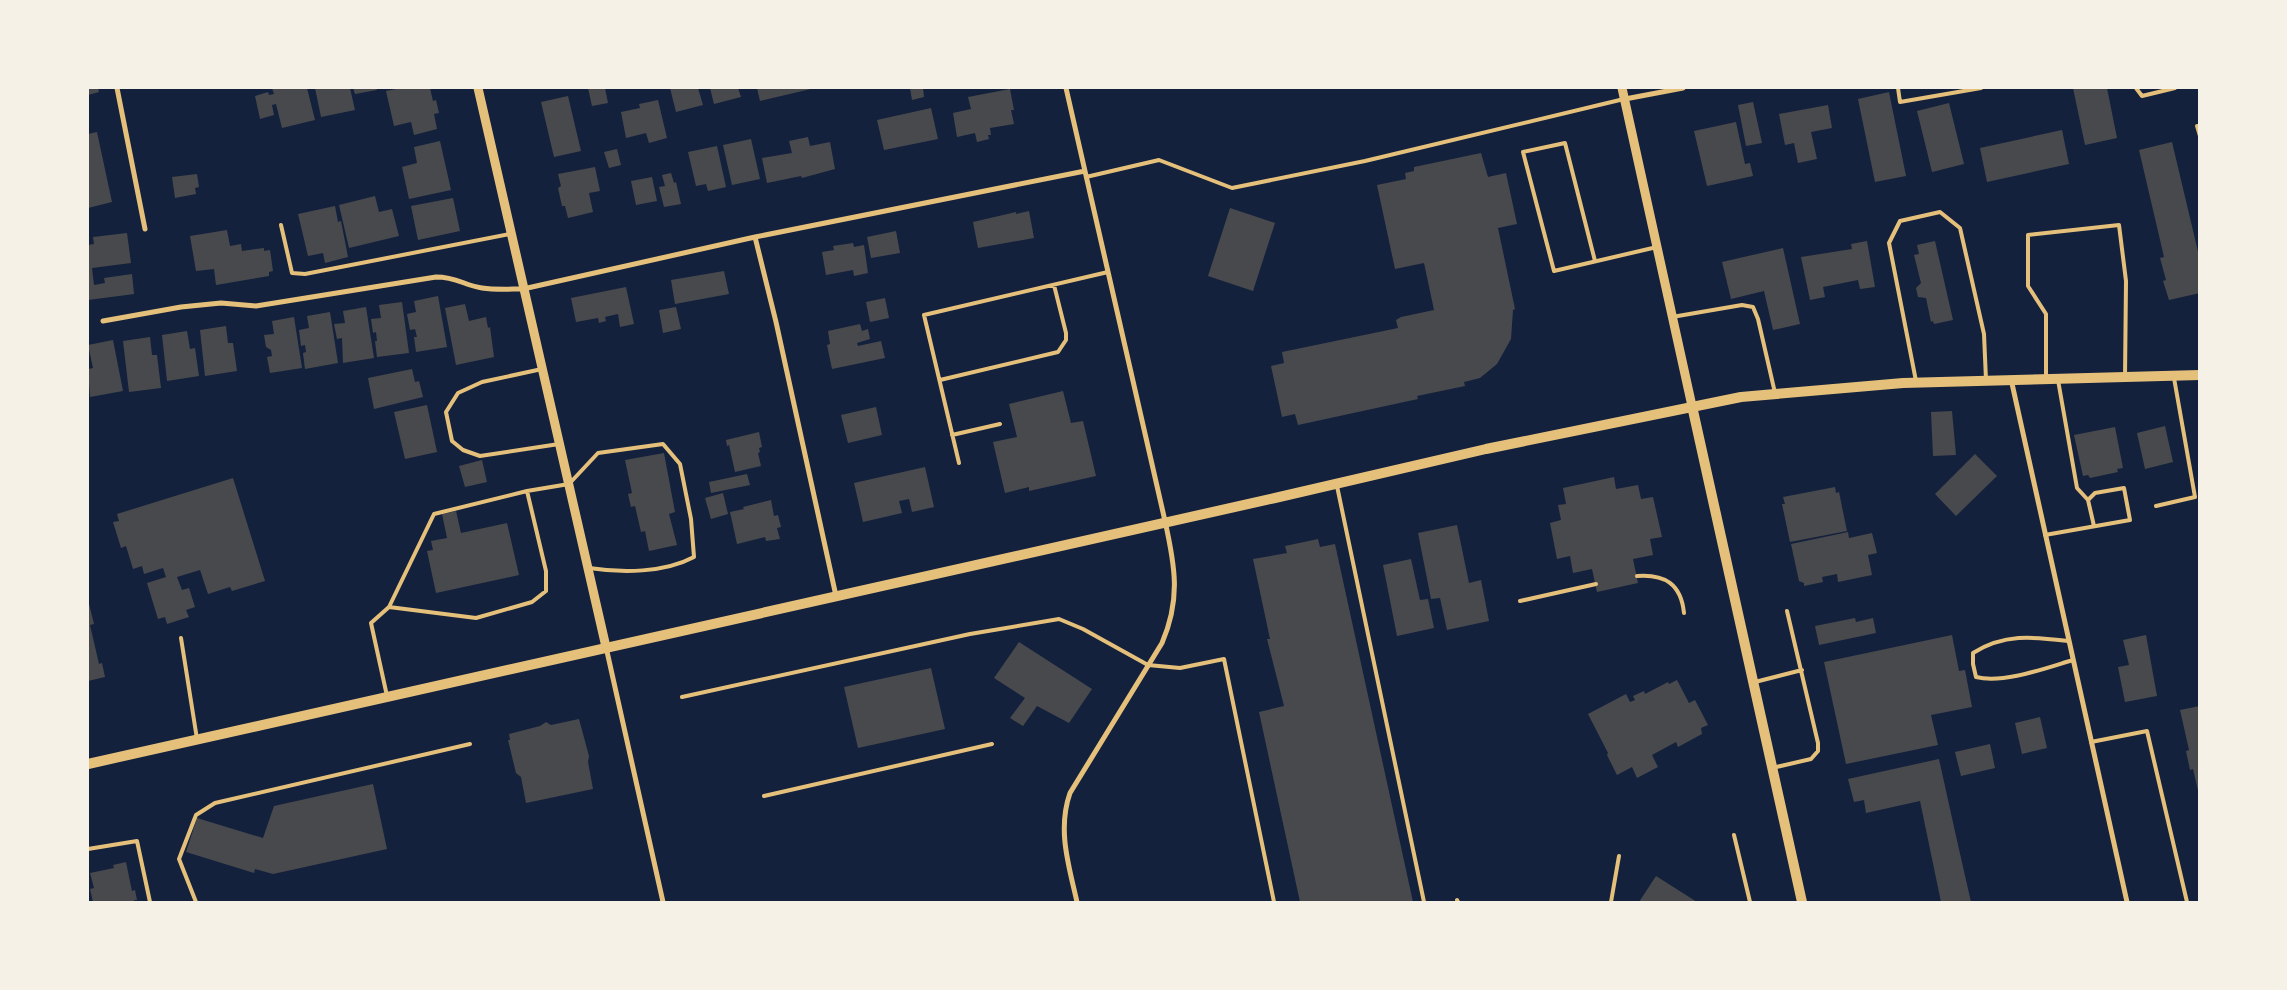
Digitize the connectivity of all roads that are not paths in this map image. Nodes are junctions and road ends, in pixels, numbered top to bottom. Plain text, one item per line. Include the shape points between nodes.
1 (117, 88) edge
2 (478, 88) edge
3 (1066, 88) edge
4 (1622, 88) edge
5 (1683, 88) edge
6 (1898, 88) edge
7 (1981, 88) edge
8 (2136, 88) edge
9 (2175, 88) edge
10 (1624, 99) junction
11 (2200, 126) edge
12 (2200, 136) edge
13 (1085, 171) junction
14 (1086, 177) junction
15 (281, 225) dead end
16 (145, 230) dead end
17 (510, 234) junction
18 (755, 238) junction
19 (1657, 247) junction
20 (1596, 261) junction
21 (1108, 272) junction
22 (1054, 285) junction
23 (523, 289) junction
24 (1672, 317) junction
25 (103, 321) dead end
26 (542, 369) junction
27 (2200, 375) edge
28 (2173, 376) junction
29 (2125, 377) junction
30 (2046, 378) junction
31 (2058, 378) junction
32 (2011, 379) junction
33 (940, 380) junction
34 (1986, 380) junction
35 (1916, 382) junction
36 (1775, 393) junction
37 (1692, 406) junction
38 (1000, 424) dead end
39 (952, 435) junction
40 (560, 444) junction
41 (959, 463) dead end
42 (568, 484) junction
43 (1336, 484) junction
44 (527, 491) junction
45 (2088, 500) junction
46 (2156, 506) dead end
47 (1165, 521) junction
48 (2094, 526) junction
49 (2045, 535) junction
50 (588, 568) junction
51 (1637, 576) dead end
52 (1596, 584) dead end
53 (836, 596) junction
54 (1520, 601) dead end
55 (388, 607) junction
56 (1787, 611) dead end
57 (1684, 613) dead end
58 (181, 638) dead end
59 (2069, 641) junction
60 (606, 647) junction
61 (2073, 660) junction
62 (1148, 665) junction
63 (1802, 670) junction
64 (1753, 682) junction
65 (387, 696) junction
66 (682, 696) dead end
67 (197, 739) junction
68 (2091, 742) junction
69 (470, 744) dead end
70 (992, 744) dead end
71 (88, 764) edge
72 (1772, 768) junction
73 (764, 796) dead end
74 (1734, 835) dead end
75 (88, 849) edge
76 (1619, 856) dead end
77 (150, 902) edge
78 (196, 902) edge
79 (662, 902) edge
80 (1077, 902) edge
81 (1274, 902) edge
82 (1424, 902) edge
83 (1611, 902) edge
84 (1750, 902) edge
85 (1802, 902) edge
86 (2127, 902) edge
87 (2187, 902) edge

1 - 16 street
2 - 17 street
3 - 13 street
4 - 10 street
5 - 10 street
6 - 7 lane via 1900,102
8 - 9 lane via 2142,96
10 - 14 lane via 1365,161 1232,188 1160,160
10 - 19 street
11 - 12 lane via 2197,126
13 - 14 street
13 - 18 street
14 - 21 street
15 - 17 lane via 292,273 305,274
17 - 23 street
18 - 23 street
18 - 53 street
19 - 20 lane
19 - 24 street
20 - 20 lane via 1566,143 1523,152 1554,271
21 - 22 lane
21 - 47 street
22 - 33 lane via 1066,332 1066,340 1058,352
22 - 33 lane via 924,315
23 - 25 street via 484,288 450,277 436,277 256,306 221,303
23 - 26 street
24 - 36 lane via 1742,305 1753,308
24 - 37 street
26 - 40 street
26 - 40 lane via 482,382 458,393 446,412 452,441 463,450 480,456
27 - 28 main road
28 - 29 main road
28 - 46 lane via 2195,497
29 - 30 lane via 2126,281 2119,226 2028,235 2028,286 2046,314
29 - 31 main road
30 - 31 main road
30 - 32 main road
31 - 45 lane via 2077,488
32 - 34 main road
32 - 49 street
33 - 39 lane
34 - 35 main road
34 - 35 lane via 1984,334 1960,228 1940,212 1900,221 1889,243
35 - 36 main road
36 - 37 main road
37 - 43 main road
37 - 64 main road
38 - 39 lane
39 - 41 lane
40 - 42 street
42 - 44 lane
42 - 50 street
42 - 50 lane via 598,453 663,444 680,464 691,519 694,557 683,563 649,569 610,571
43 - 47 main road
43 - 82 lane
44 - 55 lane via 434,514
44 - 55 lane via 546,571 546,591 532,602 476,618
45 - 48 lane
45 - 48 lane via 2095,493 2124,488 2130,520
47 - 53 main road
47 - 62 street via 1175,570 1175,596 1167,632
48 - 49 lane
49 - 59 street
50 - 60 street
51 - 57 lane via 1663,578 1675,586 1683,602
52 - 54 lane
53 - 60 main road
55 - 65 lane via 371,623
56 - 63 lane
58 - 67 lane
59 - 61 street
59 - 61 lane via 2030,636 1997,641 1973,653 1973,664 1976,678 1990,680
60 - 65 main road
60 - 79 street
61 - 68 street
62 - 66 lane via 1059,619 970,634
62 - 80 street via 1070,793 1064,809 1064,837
62 - 81 lane via 1180,668 1224,659
63 - 64 lane
63 - 72 lane via 1818,751 1811,759
64 - 72 main road
65 - 67 main road
67 - 71 main road
68 - 86 street
68 - 87 lane via 2147,731
69 - 78 lane via 215,803 196,815 180,859
70 - 73 lane
72 - 85 main road
74 - 84 lane
75 - 77 lane via 137,841
76 - 83 lane

